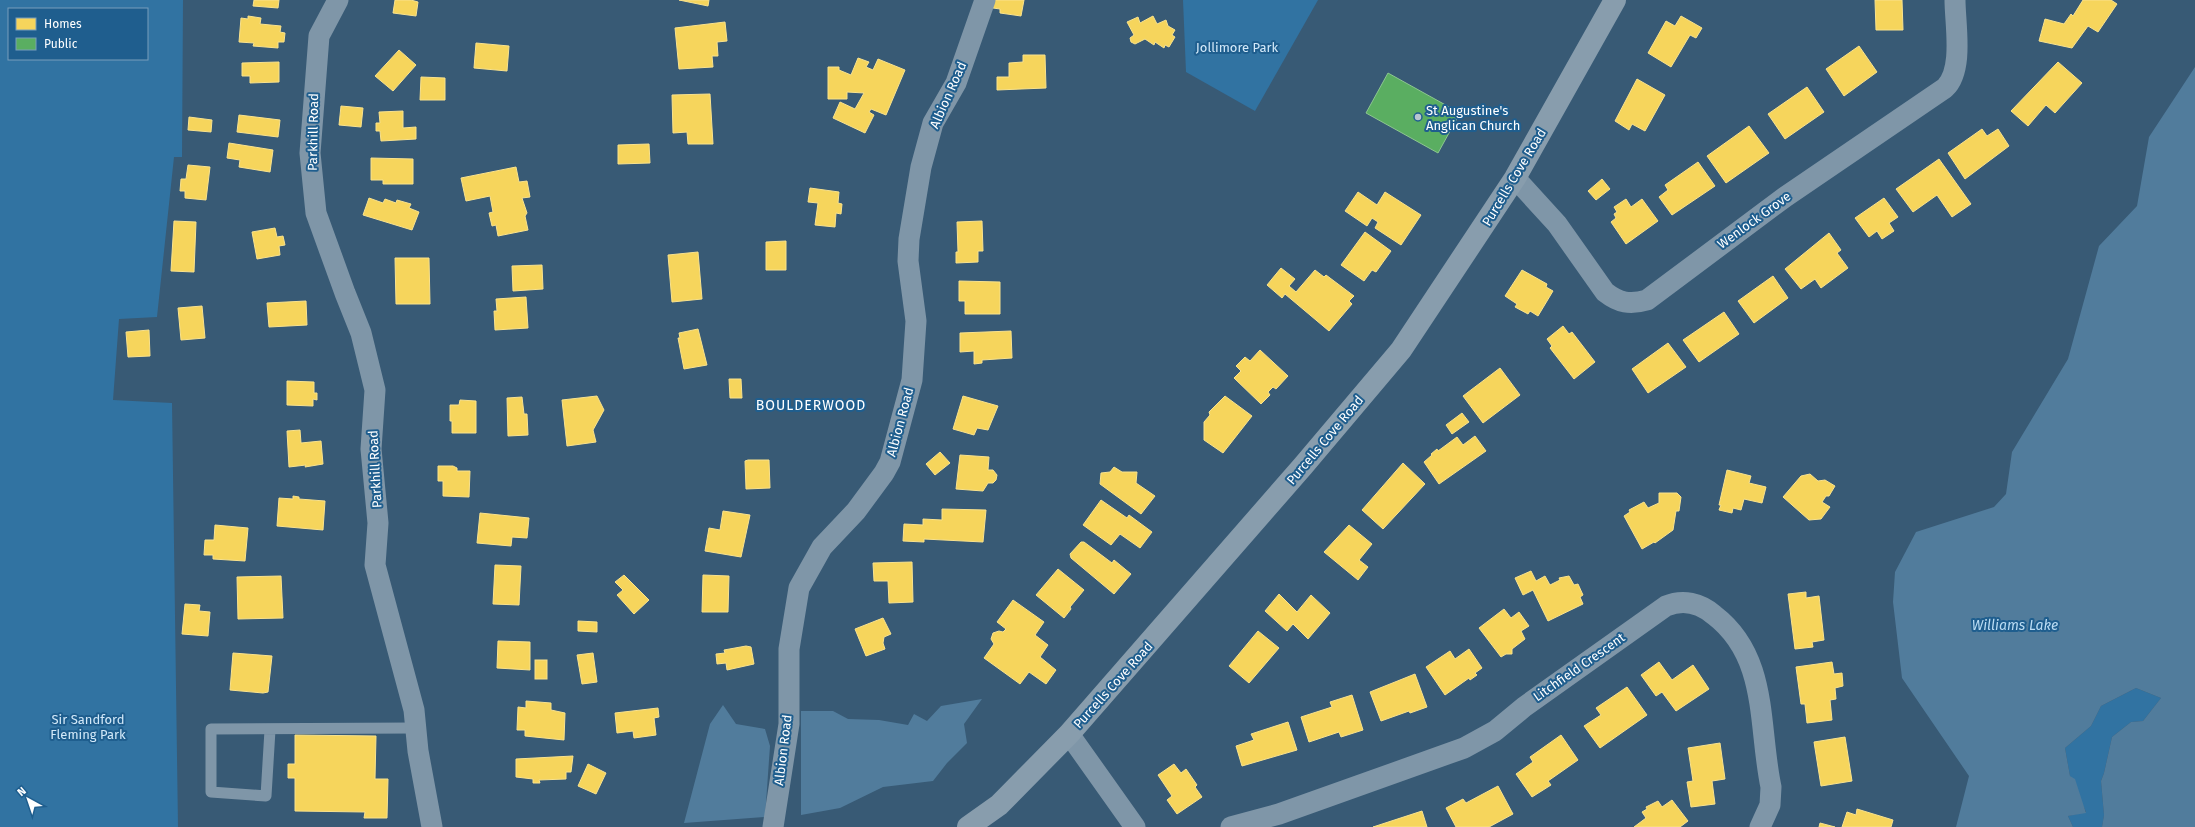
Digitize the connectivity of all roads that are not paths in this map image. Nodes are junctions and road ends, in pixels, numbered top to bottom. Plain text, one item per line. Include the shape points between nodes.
1 (338, 0) edge
2 (985, 0) edge
3 (1615, 0) edge
4 (1954, 0) edge
5 (1515, 178) junction
6 (415, 728) junction
7 (270, 730) junction
8 (1069, 734) junction
9 (432, 827) edge
10 (773, 827) edge
11 (968, 827) edge
12 (1135, 827) edge
13 (1230, 827) edge
14 (1760, 827) edge

1 - 6 street, Parkhill Road via 319,36 310,153 316,213 361,333 375,390 371,448 378,523 375,565 414,710
2 - 10 street, Albion Road via 956,83 933,123 921,168 911,223 908,261 916,321 912,380 890,462 856,511 822,547 799,588 789,649 789,724
3 - 5 main road, Purcells Cove Road
4 - 5 street, Wenlock Grove via 1956,69 1946,88 1785,197 1647,300 1626,303 1615,300 1605,292 1557,224
5 - 8 main road, Purcells Cove Road via 1401,350 1293,478
6 - 7 lane
6 - 9 street, Parkhill Road
7 - 7 lane via 211,729 211,792 266,796
8 - 11 main road, Purcells Cove Road via 999,805
8 - 12 street
13 - 14 street, Litchfield Crescent via 1279,814 1464,748 1495,730 1666,606 1680,602 1701,606 1724,622 1741,643 1753,667 1770,787 1770,805

